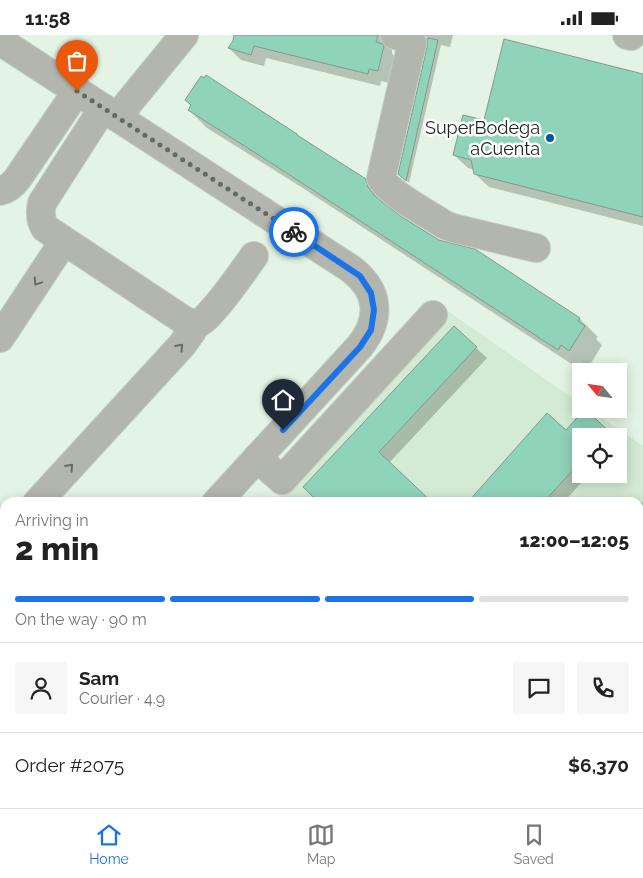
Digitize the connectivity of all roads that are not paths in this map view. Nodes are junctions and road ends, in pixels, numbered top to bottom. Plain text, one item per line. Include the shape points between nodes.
1 (184, 35) edge
2 (395, 35) edge
3 (0, 41) edge
4 (77, 91) junction
5 (110, 112) junction
6 (0, 191) edge
7 (64, 241) junction
8 (536, 248) dead end
9 (254, 256) dead end
10 (433, 315) dead end
11 (196, 323) junction
12 (0, 338) edge
13 (257, 457) junction
14 (43, 497) edge
15 (221, 497) edge

1 - 5 street
2 - 8 street via 412,43 381,180 445,225
3 - 4 street
4 - 5 street
4 - 6 street via 18,179
5 - 7 street via 42,203 41,222
5 - 13 street via 351,269 371,293 374,310 366,339
7 - 11 street via 185,321
7 -> 12 street
9 - 11 street via 223,299 207,317
10 - 13 street via 282,480
14 -> 11 street via 182,345
13 - 15 street

